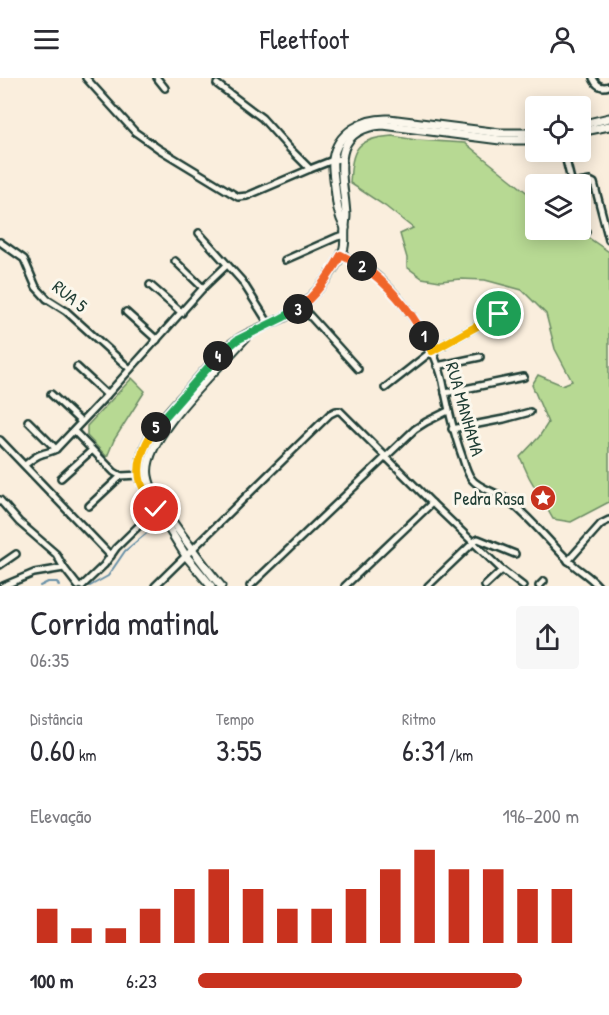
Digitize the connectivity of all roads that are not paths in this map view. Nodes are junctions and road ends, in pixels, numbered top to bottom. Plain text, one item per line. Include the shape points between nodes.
1 (86, 78) edge
2 (158, 78) edge
3 (592, 78) edge
4 (217, 84) dead end
5 (608, 86) edge
6 (165, 88) dead end
7 (609, 118) edge
8 (591, 122) edge
9 (609, 126) edge
10 (452, 130) junction
11 (591, 130) edge
12 (525, 134) edge
13 (525, 140) edge
14 (333, 161) junction
15 (310, 169) junction
16 (591, 182) edge
17 (345, 232) junction
18 (199, 233) dead end
19 (609, 240) edge
20 (0, 242) edge
21 (341, 255) junction
22 (285, 260) dead end
23 (175, 261) dead end
24 (227, 265) junction
25 (150, 285) dead end
26 (203, 288) junction
27 (301, 306) junction
28 (126, 312) dead end
29 (182, 313) junction
30 (499, 314) dead end
31 (269, 324) junction
32 (157, 340) junction
33 (432, 351) junction
34 (480, 357) dead end
35 (437, 366) junction
36 (77, 367) dead end
37 (130, 369) junction
38 (358, 369) dead end
39 (524, 377) dead end
40 (385, 388) dead end
41 (445, 393) junction
42 (51, 394) dead end
43 (107, 395) junction
44 (176, 409) junction
45 (448, 411) junction
46 (530, 412) dead end
47 (28, 421) dead end
48 (81, 422) junction
49 (452, 429) junction
50 (74, 430) junction
51 (0, 440) edge
52 (56, 449) junction
53 (92, 450) junction
54 (387, 457) junction
55 (25, 465) junction
56 (122, 476) junction
57 (140, 476) junction
58 (62, 478) dead end
59 (0, 500) edge
60 (432, 503) junction
61 (89, 506) dead end
62 (156, 509) junction
63 (609, 520) edge
64 (473, 542) junction
65 (189, 553) junction
66 (16, 554) dead end
67 (515, 554) dead end
68 (111, 556) junction
69 (568, 561) junction
70 (0, 565) edge
71 (63, 568) junction
72 (502, 570) junction
73 (544, 581) dead end
74 (2, 585) edge
75 (80, 586) edge
76 (155, 586) edge
77 (211, 586) edge
78 (221, 586) edge
79 (250, 586) edge
80 (345, 586) edge
81 (428, 586) edge
82 (485, 586) edge
83 (523, 586) edge
84 (539, 586) edge
85 (598, 586) edge

1 - 15 street via 135,132 231,194 241,198
2 - 6 street
3 - 5 street via 597,85
4 - 15 street via 262,118
7 - 8 main road
9 - 11 main road
10 - 12 main road
10 - 13 main road via 500,140
10 - 14 main road via 373,126 352,138
14 - 15 street
14 - 17 main road via 346,217
16 - 19 street
17 - 21 main road
17 - 22 street
18 - 24 street
20 - 37 street, RUA 5 via 24,259 36,287 47,300 73,317
21 - 27 main road
21 - 33 street, RUA MANHAMA via 374,274 395,296 419,325
23 - 26 street
24 - 26 street
24 - 31 street
25 - 29 street
26 - 29 street
27 - 31 main road
27 - 38 street
28 - 32 street
29 - 32 street
30 - 33 street
31 - 44 main road via 248,334
32 - 37 street
33 - 35 street, RUA MANHAMA
33 - 40 street
34 - 35 street
35 - 41 street, RUA MANHAMA
36 - 43 street
37 - 43 street
39 - 41 street
41 - 45 street, RUA MANHAMA
42 - 48 street
43 - 48 street
44 - 57 main road via 148,440
44 - 65 main road via 155,444 147,472 157,499
45 - 49 street, RUA MANHAMA
45 - 54 street via 415,429
46 - 49 street
47 - 52 street
48 - 50 street
49 - 69 street, RUA MANHAMA via 473,482 507,499
50 - 52 street
50 - 53 street
51 - 55 street
52 - 55 street
53 - 56 street
53 - 58 street
54 - 60 street
54 - 65 street via 344,413 336,411
54 - 79 street
55 - 68 street
56 - 57 street
56 - 61 street
57 - 62 main road
59 - 71 street via 56,555
60 - 64 street
60 - 80 street
62 - 65 main road
62 - 68 street
63 - 69 street
64 - 67 street via 478,539
64 - 72 street
64 - 81 street
65 - 76 street
65 - 77 main road
65 - 78 main road
66 - 70 street
68 - 75 street
69 - 85 street, RUA MANHAMA
71 - 74 street
71 - 75 street
72 - 82 street
72 - 83 street
73 - 84 street

